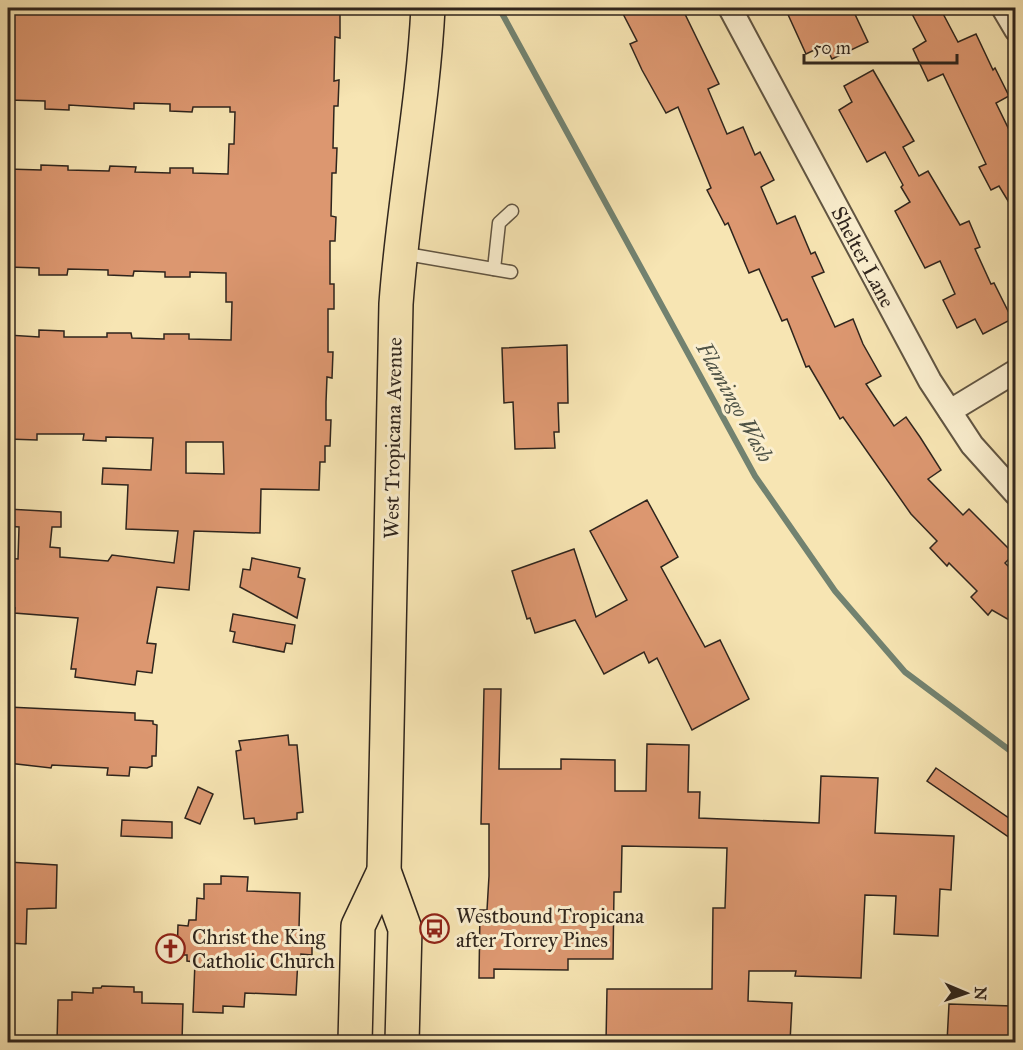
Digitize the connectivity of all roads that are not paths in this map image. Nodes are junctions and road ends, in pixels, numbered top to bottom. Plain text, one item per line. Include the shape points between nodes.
1 (428, 8) edge
2 (730, 8) edge
3 (1003, 8) edge
4 (1016, 30) edge
5 (512, 211) dead end
6 (400, 253) junction
7 (494, 269) junction
8 (511, 272) dead end
9 (1016, 371) edge
10 (950, 411) junction
11 (1016, 494) edge
12 (384, 871) junction
13 (355, 1042) edge
14 (402, 1042) edge

1 - 6 main road, West Tropicana Avenue via 418,124
2 - 10 street, Shelter Lane via 930,381
3 - 4 street
5 - 7 lane via 499,223
6 - 7 lane
6 - 12 main road, West Tropicana Avenue
7 - 8 lane
9 - 10 street
10 - 11 street, Shelter Lane via 972,445
12 - 13 main road, West Tropicana Avenue via 358,926
12 - 14 main road, West Tropicana Avenue via 405,929

